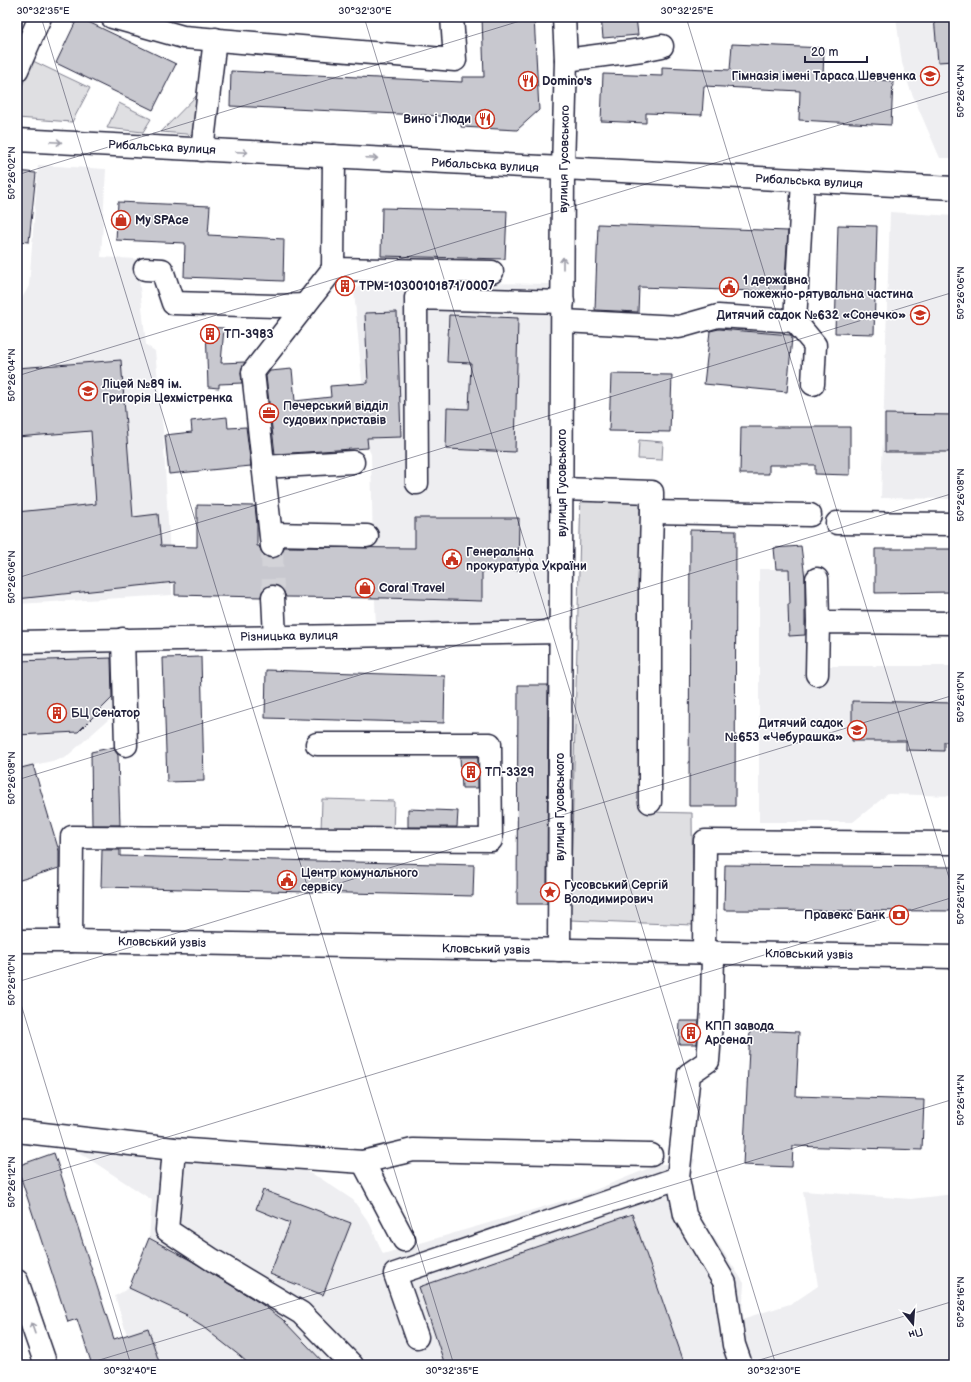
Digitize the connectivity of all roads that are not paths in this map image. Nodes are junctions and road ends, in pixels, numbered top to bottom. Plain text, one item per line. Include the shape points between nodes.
1 (40, 17) edge
2 (112, 17) edge
3 (452, 17) edge
4 (564, 17) edge
5 (215, 39) junction
6 (662, 46) dead end
7 (566, 60) junction
8 (17, 70) edge
9 (17, 140) edge
10 (202, 150) junction
11 (334, 156) junction
12 (564, 169) junction
13 (803, 181) junction
14 (954, 188) edge
15 (145, 269) dead end
16 (333, 269) junction
17 (492, 272) dead end
18 (305, 305) junction
19 (563, 312) junction
20 (795, 321) junction
21 (813, 384) dead end
22 (353, 462) dead end
23 (263, 467) junction
24 (418, 483) dead end
25 (562, 489) junction
26 (652, 512) junction
27 (810, 515) dead end
28 (837, 523) dead end
29 (954, 524) edge
30 (367, 536) dead end
31 (817, 579) dead end
32 (273, 597) tunnel mouth
33 (818, 622) junction
34 (954, 624) edge
35 (561, 632) junction
36 (275, 637) junction
37 (123, 639) junction
38 (17, 642) edge
39 (817, 674) dead end
40 (316, 744) dead end
41 (126, 745) dead end
42 (650, 802) dead end
43 (950, 843) dead end
44 (17, 941) edge
45 (71, 941) junction
46 (559, 950) junction
47 (708, 952) junction
48 (954, 957) edge
49 (17, 1131) edge
50 (174, 1149) junction
51 (651, 1155) dead end
52 (363, 1162) junction
53 (678, 1178) junction
54 (404, 1240) dead end
55 (17, 1281) edge
56 (417, 1337) dead end
57 (46, 1365) edge
58 (352, 1365) edge
59 (740, 1365) edge

1 - 8 street
2 - 5 street via 182,36
3 - 5 street via 455,60
4 - 7 street, вулиця Гусовського
5 - 10 street
6 - 7 street
7 - 12 street, вулиця Гусовського
9 -> 10 street, Рибальська вулиця
10 -> 11 street, Рибальська вулиця
11 -> 12 street, Рибальська вулиця
11 - 16 street
12 - 13 street, Рибальська вулиця
19 -> 12 street, вулиця Гусовського
13 - 14 street, Рибальська вулиця
13 - 20 street
15 - 18 street via 162,270 173,303
16 - 17 street
16 - 18 street
18 - 23 street via 253,372
19 - 20 street via 679,327 718,316
19 - 24 street via 416,298
19 - 25 street, вулиця Гусовського
20 - 21 street via 815,345
22 - 23 street
23 - 30 street via 272,540
25 - 26 street via 652,492
25 - 35 street, вулиця Гусовського
26 - 27 street
26 - 42 street
28 - 29 street
31 - 33 street
32 - 36 street
33 - 34 street
33 - 39 street
35 - 36 street, Різницька вулиця
35 - 46 street, вулиця Гусовського
36 - 37 street, Різницька вулиця
37 - 38 street, Різницька вулиця
37 - 41 street
40 - 45 street via 490,744 491,840 72,837
43 - 47 street via 705,841
44 - 45 street, Кловський узвіз
45 - 46 street, Кловський узвіз
46 - 47 street, Кловський узвіз
47 - 48 street, Кловський узвіз
47 - 53 street via 712,1010 708,1061 689,1074
49 - 50 street
50 - 52 street
50 - 58 street via 167,1230 301,1313
51 - 52 street via 413,1150
52 - 54 street
53 - 56 street via 395,1274
53 - 59 street via 685,1215 725,1283 734,1345
57 -> 55 street

